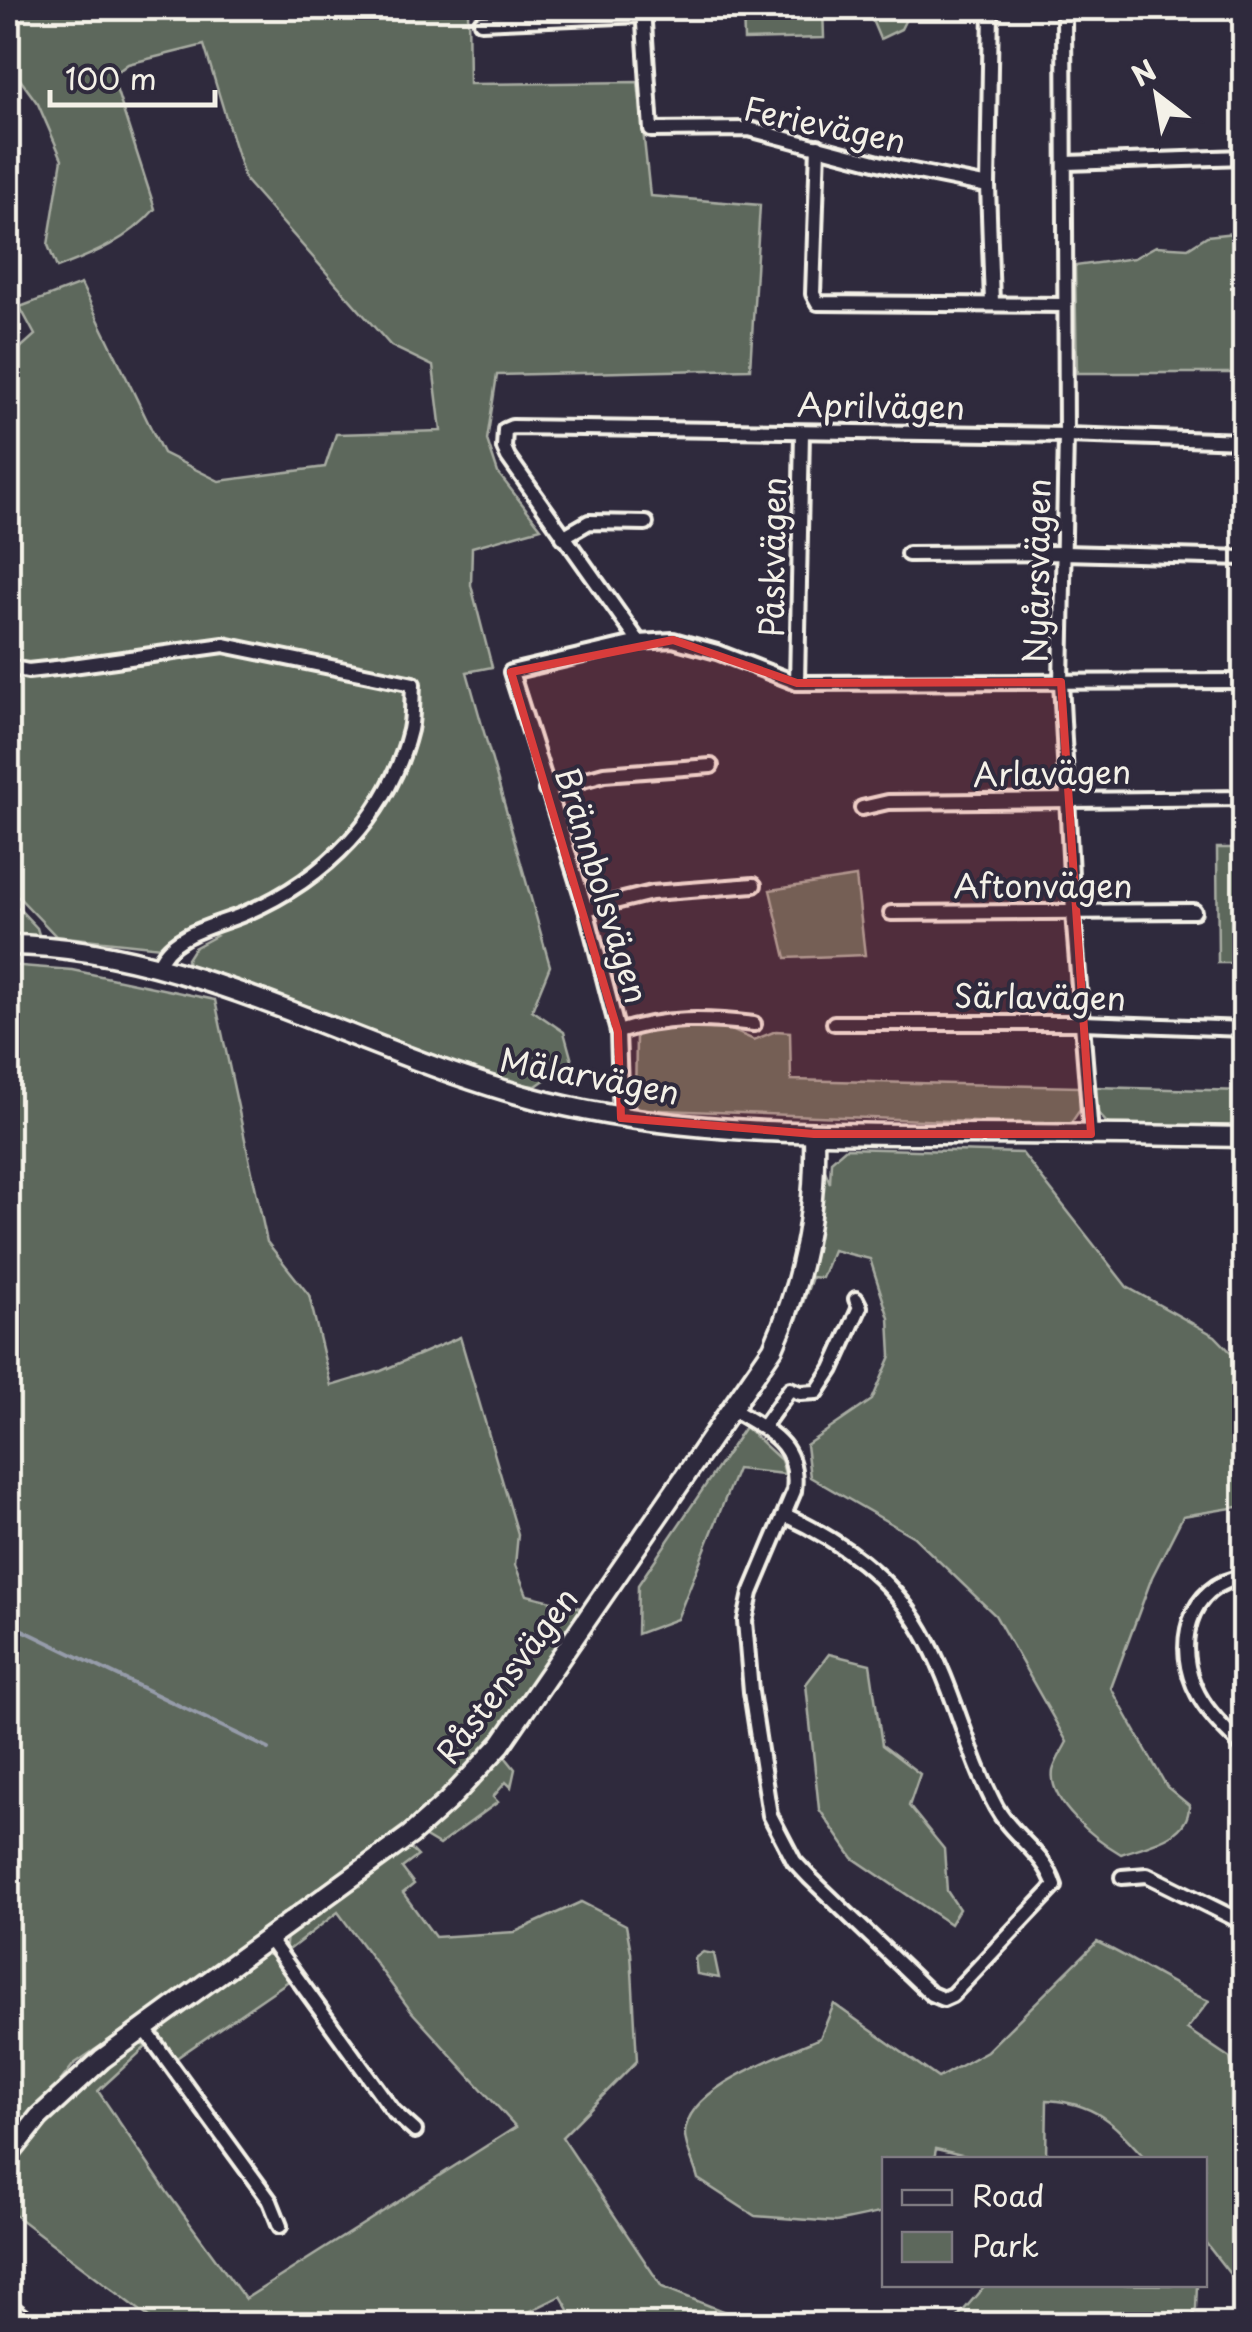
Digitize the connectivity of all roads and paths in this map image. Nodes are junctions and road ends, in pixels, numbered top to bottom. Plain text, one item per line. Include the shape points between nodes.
1 (991, 8) edge
2 (1064, 8) edge
3 (643, 11) edge
4 (481, 22) dead end
5 (818, 146) junction
6 (1244, 157) edge
7 (1066, 163) junction
8 (988, 186) junction
9 (992, 303) junction
10 (1064, 305) junction
11 (802, 432) junction
12 (1066, 435) junction
13 (1244, 441) edge
14 (646, 523) dead end
15 (563, 537) junction
16 (908, 554) dead end
17 (1064, 554) junction
18 (1244, 558) edge
19 (639, 642) junction
20 (8, 667) edge
21 (1244, 680) edge
22 (1062, 682) junction
23 (798, 683) junction
24 (712, 766) dead end
25 (546, 790) junction
26 (1067, 798) junction
27 (1244, 798) edge
28 (862, 808) dead end
29 (754, 885) dead end
30 (586, 909) junction
31 (1194, 911) dead end
32 (1074, 912) junction
33 (892, 913) dead end
34 (8, 944) edge
35 (158, 967) junction
36 (834, 1022) dead end
37 (1083, 1023) junction
38 (754, 1024) dead end
39 (1244, 1029) edge
40 (618, 1032) junction
41 (620, 1118) junction
42 (814, 1134) junction
43 (1091, 1134) junction
44 (1244, 1137) edge
45 (856, 1299) dead end
46 (732, 1409) junction
47 (763, 1427) junction
48 (785, 1515) junction
49 (1244, 1577) edge
50 (1244, 1748) edge
51 (1122, 1876) dead end
52 (1244, 1923) edge
53 (268, 1939) junction
54 (144, 2028) junction
55 (415, 2131) dead end
56 (8, 2156) edge
57 (280, 2226) dead end
58 (8, 2306) edge
59 (34, 2324) edge

1 - 8 street
2 - 7 street, Nyårsvägen
3 - 4 street
3 - 5 street, Ferievägen via 651,130 749,129
5 - 8 street, Ferievägen
5 - 9 street via 818,303
6 - 7 street
7 - 10 street, Nyårsvägen
8 - 9 street
9 - 10 street
10 - 12 street, Nyårsvägen
11 - 12 street, Aprilvägen
11 - 15 street, Aprilvägen via 505,430 504,448
11 - 23 street, Påskvägen
12 - 13 street, Aprilvägen
12 - 17 street, Nyårsvägen
14 - 15 street via 588,522
15 - 19 street
16 - 17 street
17 - 18 street
17 - 22 street, Nyårsvägen
19 - 23 street via 691,643
19 - 25 street, Brännbolsvägen via 511,672
20 - 35 street via 28,671 224,645 414,684 397,770 352,841 286,894 172,945
21 - 22 street
22 - 23 street
22 - 26 street, Nyårsvägen
24 - 25 street via 604,774
25 - 30 street, Brännbolsvägen
26 - 27 street, Arlavägen
26 - 28 street, Arlavägen
26 - 32 street, Nyårsvägen
29 - 30 street via 652,892
30 - 40 street, Brännbolsvägen
31 - 32 street, Aftonvägen
32 - 33 street, Aftonvägen
32 - 37 street, Nyårsvägen
34 - 35 street, Mälarvägen via 55,945
35 - 41 street, Mälarvägen via 480,1084
36 - 37 street, Särlavägen
37 - 39 street, Särlavägen
37 - 43 street, Nyårsvägen
38 - 40 street via 689,1018
40 - 41 street, Brännbolsvägen
41 - 42 street, Mälarvägen
42 - 43 street, Mälarvägen
42 - 46 street, Råstensvägen via 810,1226 798,1287 773,1348
43 - 44 street, Mälarvägen
45 - 47 street via 860,1307 848,1338 817,1392 790,1389
46 - 47 street
46 - 53 street, Råstensvägen via 501,1744 410,1834
47 - 48 street via 780,1440 796,1473
48 - 48 street via 745,1621 770,1815 809,1876 943,1999 1055,1886 1050,1869 999,1813 936,1660 905,1606 828,1534
49 - 50 street via 1226,1579 1206,1593 1185,1634 1185,1660 1198,1694
51 - 52 street via 1148,1875
53 - 54 street, Råstensvägen
53 - 55 street via 394,2112
54 - 56 street, Råstensvägen via 70,2086
54 - 57 street via 270,2201
58 - 59 street

